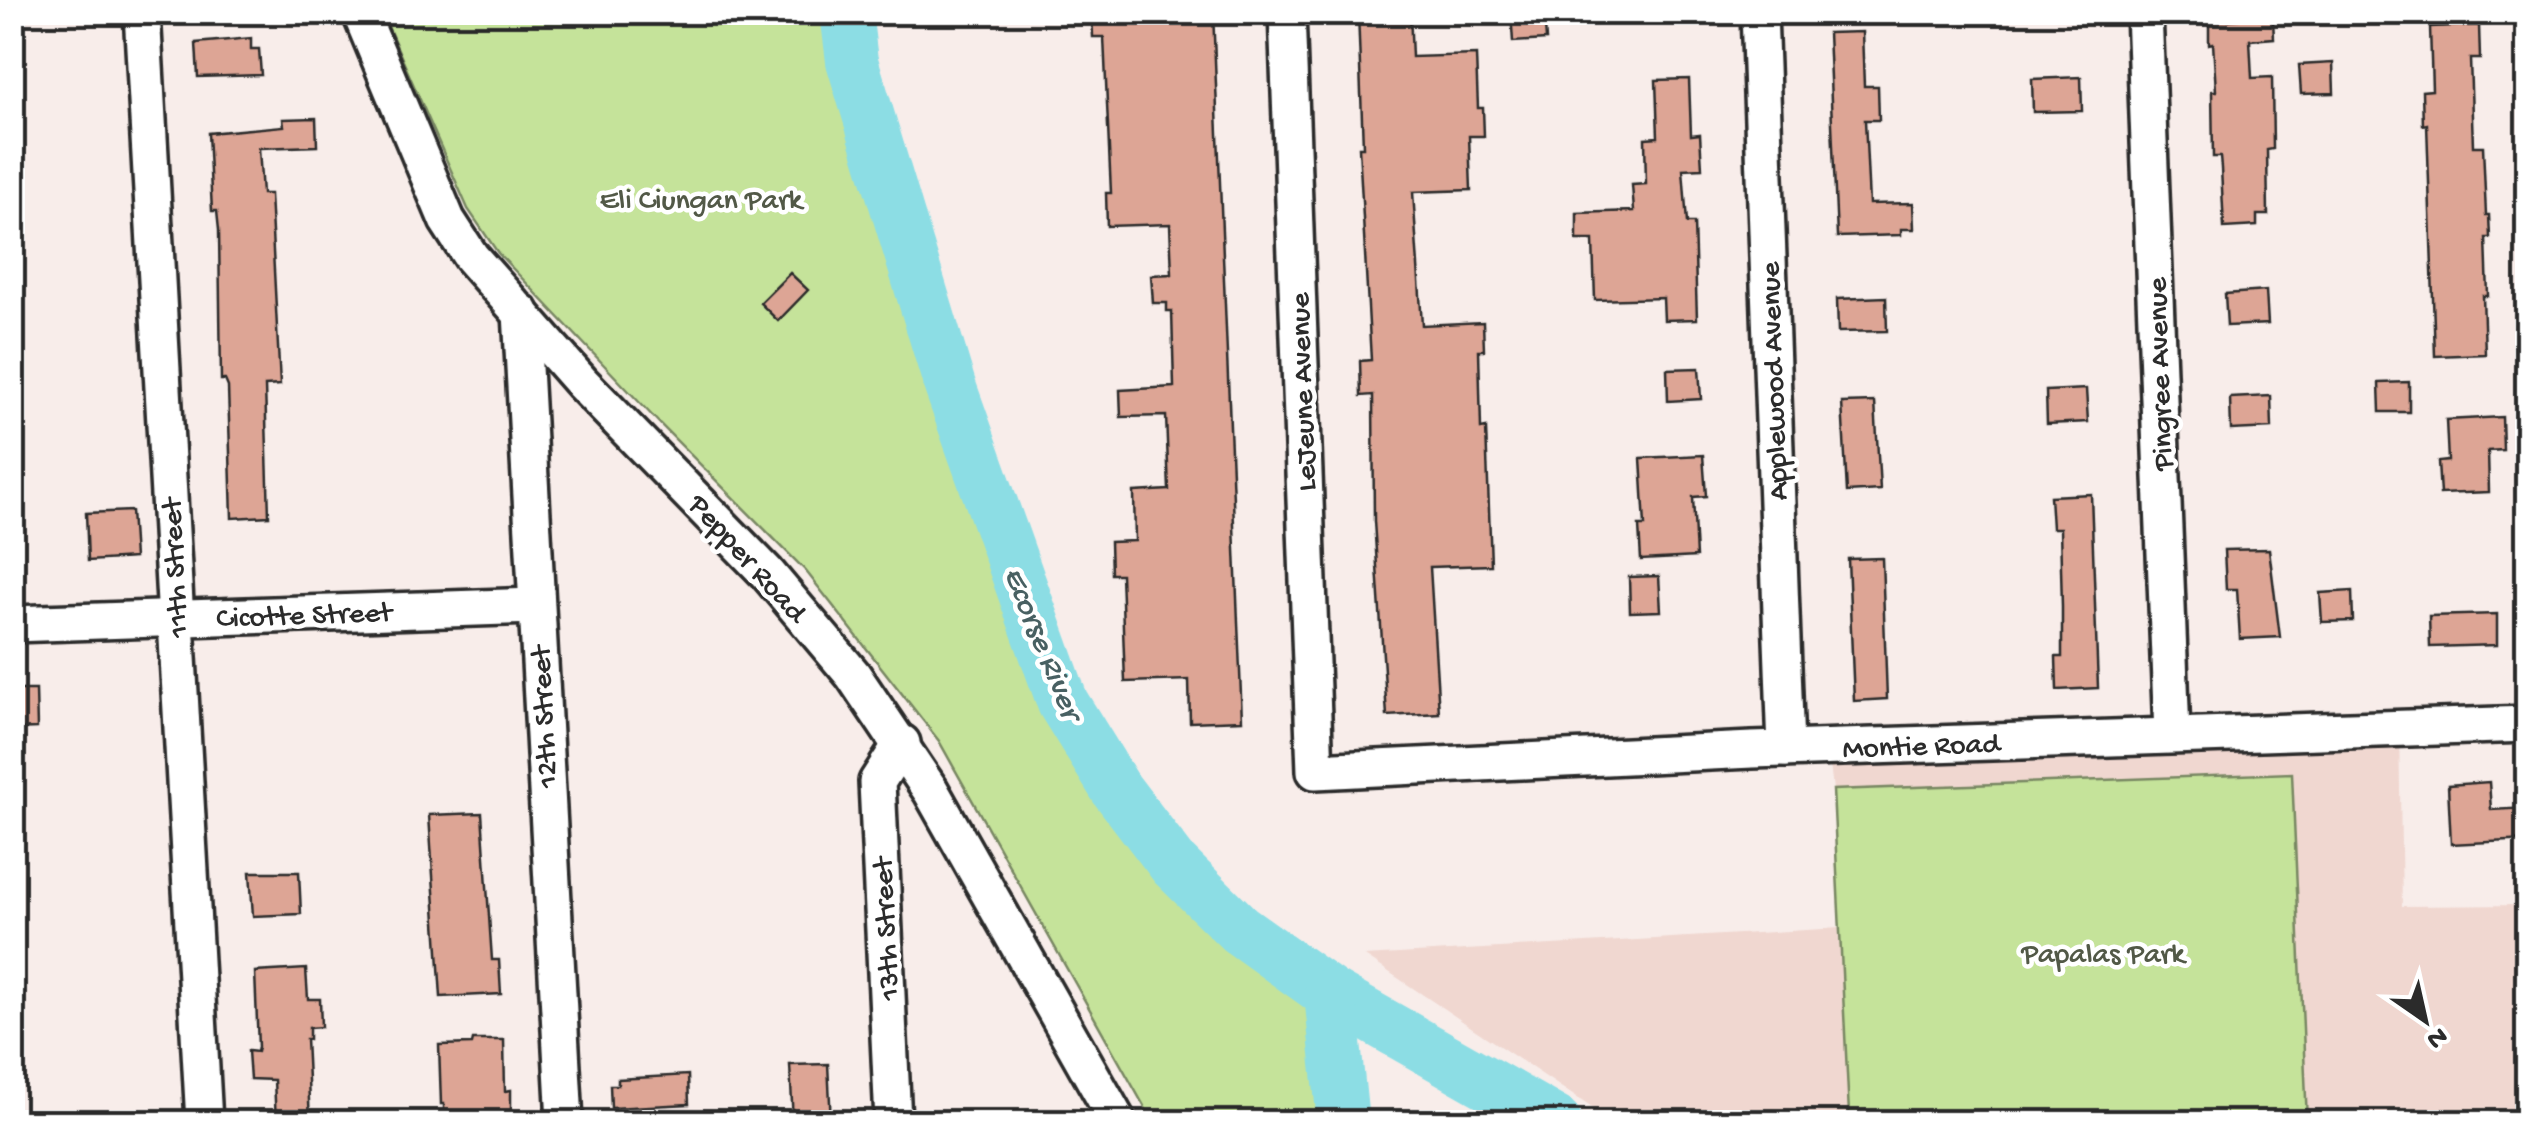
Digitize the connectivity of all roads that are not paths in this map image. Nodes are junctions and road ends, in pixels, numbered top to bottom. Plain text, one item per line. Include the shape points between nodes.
1 (142, 12) edge
2 (360, 12) edge
3 (1287, 12) edge
4 (1758, 12) edge
5 (2144, 12) edge
6 (520, 312) junction
7 (536, 606) junction
8 (175, 617) junction
9 (12, 624) edge
10 (2528, 724) edge
11 (2172, 735) junction
12 (902, 743) junction
13 (1786, 749) junction
14 (1315, 771) joint
15 (204, 1122) edge
16 (565, 1122) edge
17 (893, 1122) edge
18 (1118, 1122) edge

1 - 8 street, 11th Street
2 - 6 street, Pepper Road via 447,220
3 - 14 street, LeJeune Avenue
4 - 13 street, Applewood Avenue
5 - 11 street, Pingree Avenue
6 - 7 street, 12th Street
6 - 12 street, Pepper Road via 768,574
7 - 8 street, Cicotte Street
7 - 16 street, 12th Street
8 - 9 street, Cicotte Street
8 - 15 street, 11th Street
10 - 11 street, Montie Road
11 - 13 street, Montie Road
12 - 17 street, 13th Street via 877,782
12 - 18 street, Pepper Road
13 - 14 street, Montie Road

